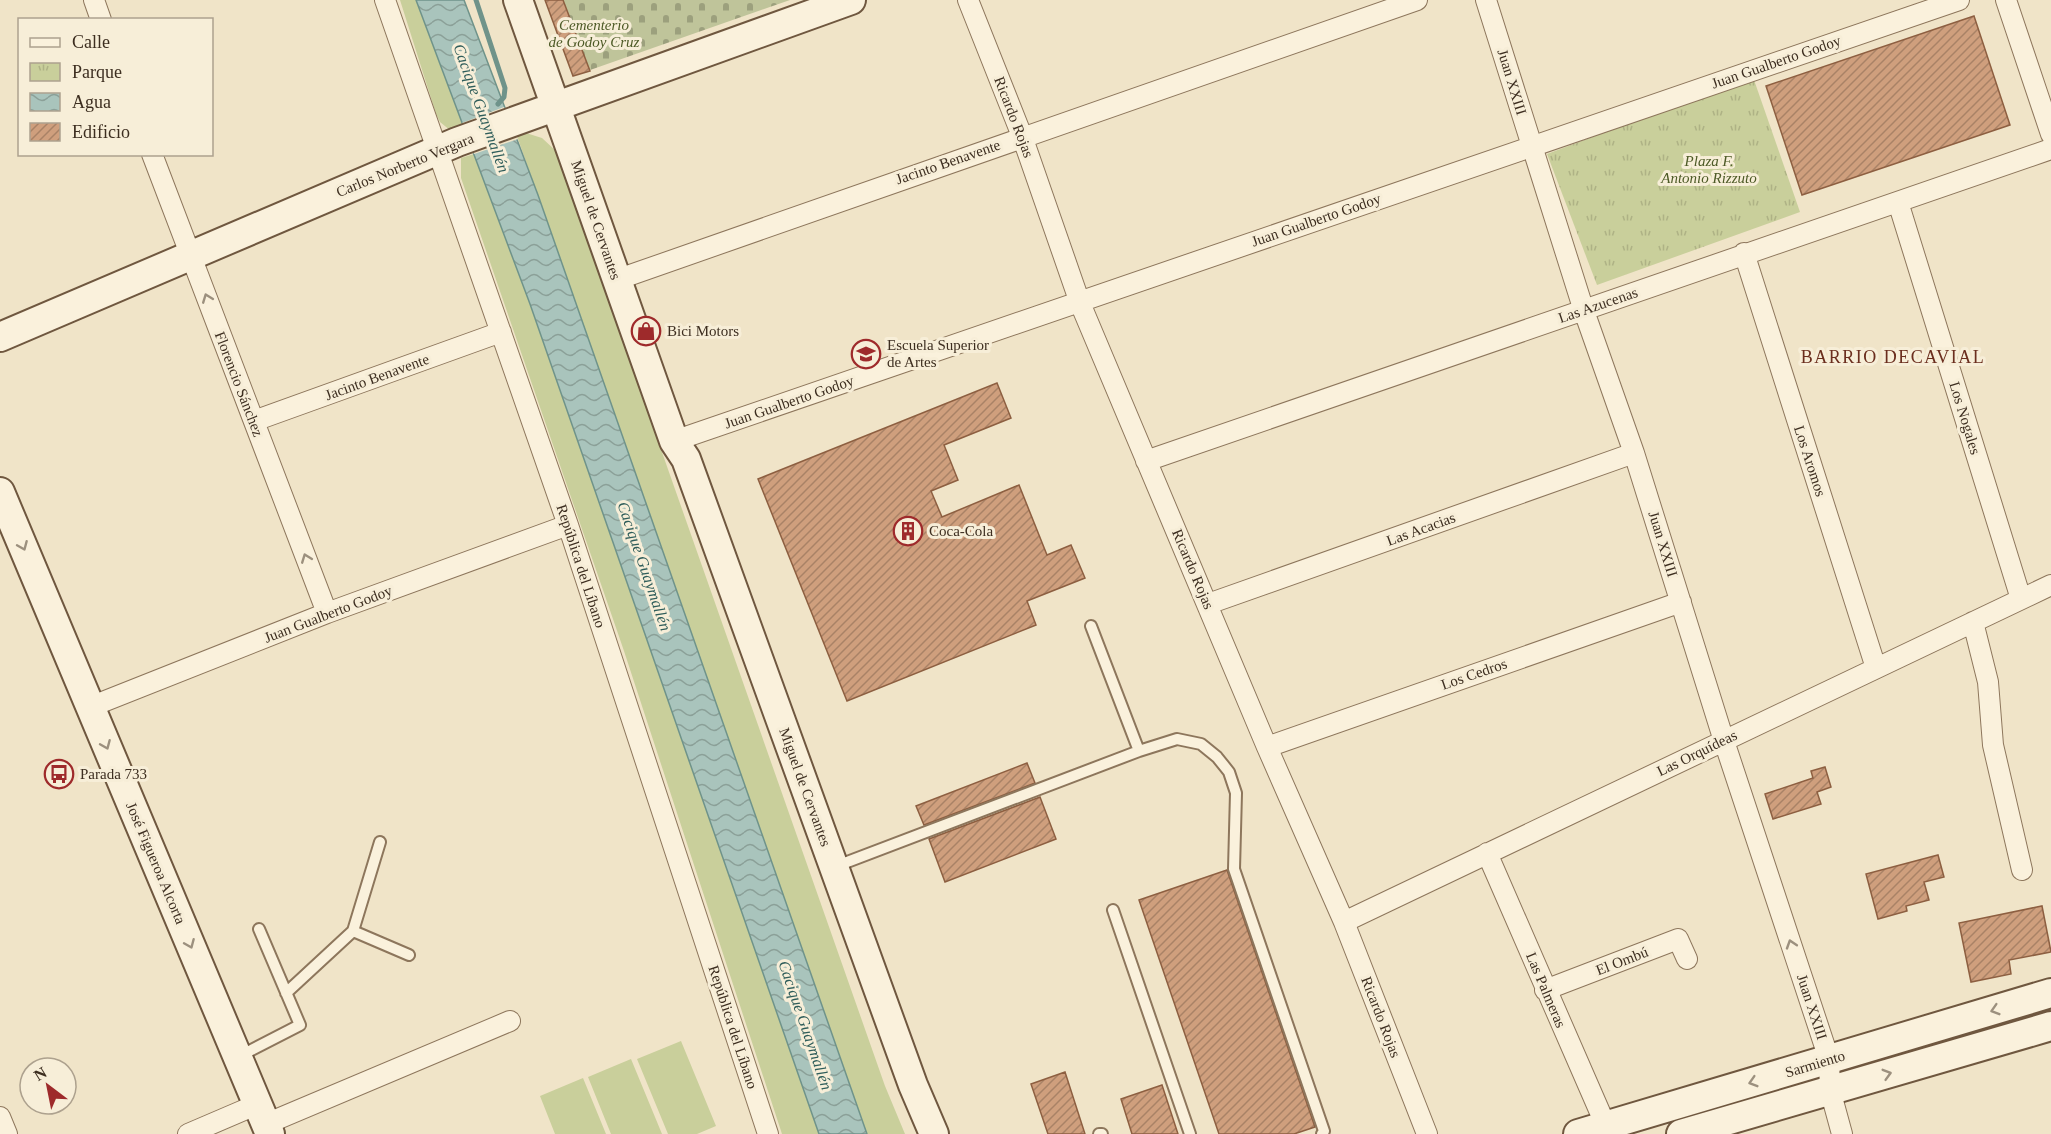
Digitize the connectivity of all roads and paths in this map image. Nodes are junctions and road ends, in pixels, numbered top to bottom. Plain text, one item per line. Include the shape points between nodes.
1 (94, 0) edge
2 (385, 0) edge
3 (518, 0) edge
4 (851, 0) edge
5 (968, 0) edge
6 (1417, 0) edge
7 (1486, 0) edge
8 (1959, 0) edge
9 (2006, 0) edge
10 (100, 18) edge
11 (556, 107) junction
12 (2051, 134) edge
13 (1022, 136) junction
14 (1531, 145) junction
15 (2051, 149) edge
16 (438, 150) junction
17 (153, 156) edge
18 (1898, 202) junction
19 (1744, 253) junction
20 (190, 255) junction
21 (616, 280) junction
22 (1080, 303) junction
23 (1584, 311) junction
24 (501, 332) junction
25 (0, 337) edge
26 (254, 421) junction
27 (674, 441) junction
28 (1634, 453) junction
29 (1146, 461) junction
30 (0, 492) edge
31 (568, 525) junction
32 (2051, 585) edge
33 (2021, 599) junction
34 (1681, 602) junction
35 (1208, 604) junction
36 (327, 613) junction
37 (1972, 622) junction
38 (1090, 626) dead end
39 (1876, 668) junction
40 (90, 707) junction
41 (1724, 741) junction
42 (1267, 747) junction
43 (1139, 751) junction
44 (380, 842) dead end
45 (1487, 853) junction
46 (834, 867) junction
47 (2022, 870) dead end
48 (1113, 910) dead end
49 (1344, 922) junction
50 (259, 929) dead end
51 (353, 931) junction
52 (409, 956) dead end
53 (1687, 959) dead end
54 (1545, 990) junction
55 (286, 993) junction
56 (2051, 993) edge
57 (510, 1021) dead end
58 (2050, 1032) edge
59 (238, 1057) junction
60 (1829, 1059) junction
61 (1830, 1090) junction
62 (0, 1117) edge
63 (265, 1121) edge
64 (1606, 1126) junction
65 (7, 1134) edge
66 (188, 1134) edge
67 (768, 1134) edge
68 (917, 1134) edge
69 (934, 1134) edge
70 (1190, 1134) edge
71 (1322, 1134) edge
72 (1427, 1134) edge
73 (1578, 1134) edge
74 (1681, 1134) edge
75 (1842, 1134) edge

1 - 10 street
2 - 16 street, República del Líbano
3 - 11 main road, Miguel de Cervantes
4 - 11 main road, Carlos Norberto Vergara
5 - 13 street, Ricardo Rojas
6 - 13 street, Jacinto Benavente
7 - 14 street, Juan XXIII
8 - 14 street, Juan Gualberto Godoy
9 - 12 street
11 - 16 main road, Carlos Norberto Vergara
11 - 21 main road, Miguel de Cervantes
13 - 21 street, Jacinto Benavente
13 - 22 street, Ricardo Rojas
14 - 22 street, Juan Gualberto Godoy
14 - 23 street, Juan XXIII
15 - 18 street, Las Azucenas
16 - 20 main road, Carlos Norberto Vergara
16 - 24 street, República del Líbano
17 - 20 street, Florencio Sánchez
18 - 19 street, Las Azucenas
18 - 33 street, Los Nogales
19 - 23 street, Las Azucenas
19 - 39 street, Los Aromos
20 - 25 main road, Carlos Norberto Vergara
26 -> 20 street, Florencio Sánchez
21 - 27 main road, Miguel de Cervantes
22 - 27 street, Juan Gualberto Godoy
22 - 29 street, Ricardo Rojas
23 - 28 street, Juan XXIII
23 - 29 street, Las Azucenas
24 - 26 street, Jacinto Benavente
24 - 31 street, República del Líbano
36 -> 26 street, Florencio Sánchez
27 - 46 main road, Miguel de Cervantes via 686,459
27 - 68 main road, Miguel de Cervantes via 674,463
28 - 34 street, Juan XXIII
28 - 35 street, Las Acacias
29 - 35 street, Ricardo Rojas
30 -> 40 main road, José Figueroa Alcorta
31 - 36 street, Juan Gualberto Godoy
31 - 67 street, República del Líbano
32 - 33 street, Las Orquídeas
33 - 37 street, Las Orquídeas
34 - 41 street, Juan XXIII
34 - 42 street, Los Cedros
35 - 42 street, Ricardo Rojas
36 - 40 street, Juan Gualberto Godoy
37 - 39 street, Las Orquídeas
37 - 47 street via 1988,682 1993,746
38 - 43 lane
39 - 41 street, Las Orquídeas
40 -> 59 main road, José Figueroa Alcorta
41 - 45 street, Las Orquídeas
60 -> 41 street, Juan XXIII
42 - 49 street, Ricardo Rojas
43 - 46 lane
43 - 71 lane via 1177,739 1201,744 1229,772 1236,793 1233,869
44 - 51 lane
45 - 49 street, Las Orquídeas
45 - 54 street, Las Palmeras
46 - 69 main road, Miguel de Cervantes
48 - 70 lane
49 - 72 street, Ricardo Rojas
50 - 55 lane
51 - 52 lane
51 - 55 lane
53 - 54 street, El Ombú via 1678,939
54 - 64 street, Las Palmeras
55 - 59 lane via 300,1025
56 -> 60 main road, Sarmiento
57 - 63 street
61 -> 58 main road, Sarmiento
59 - 63 main road, José Figueroa Alcorta
60 - 61 street, Juan XXIII
60 -> 64 main road, Sarmiento
61 - 74 main road, Sarmiento
61 - 75 street, Juan XXIII
62 - 65 street
63 - 66 street
64 - 73 main road, Sarmiento

